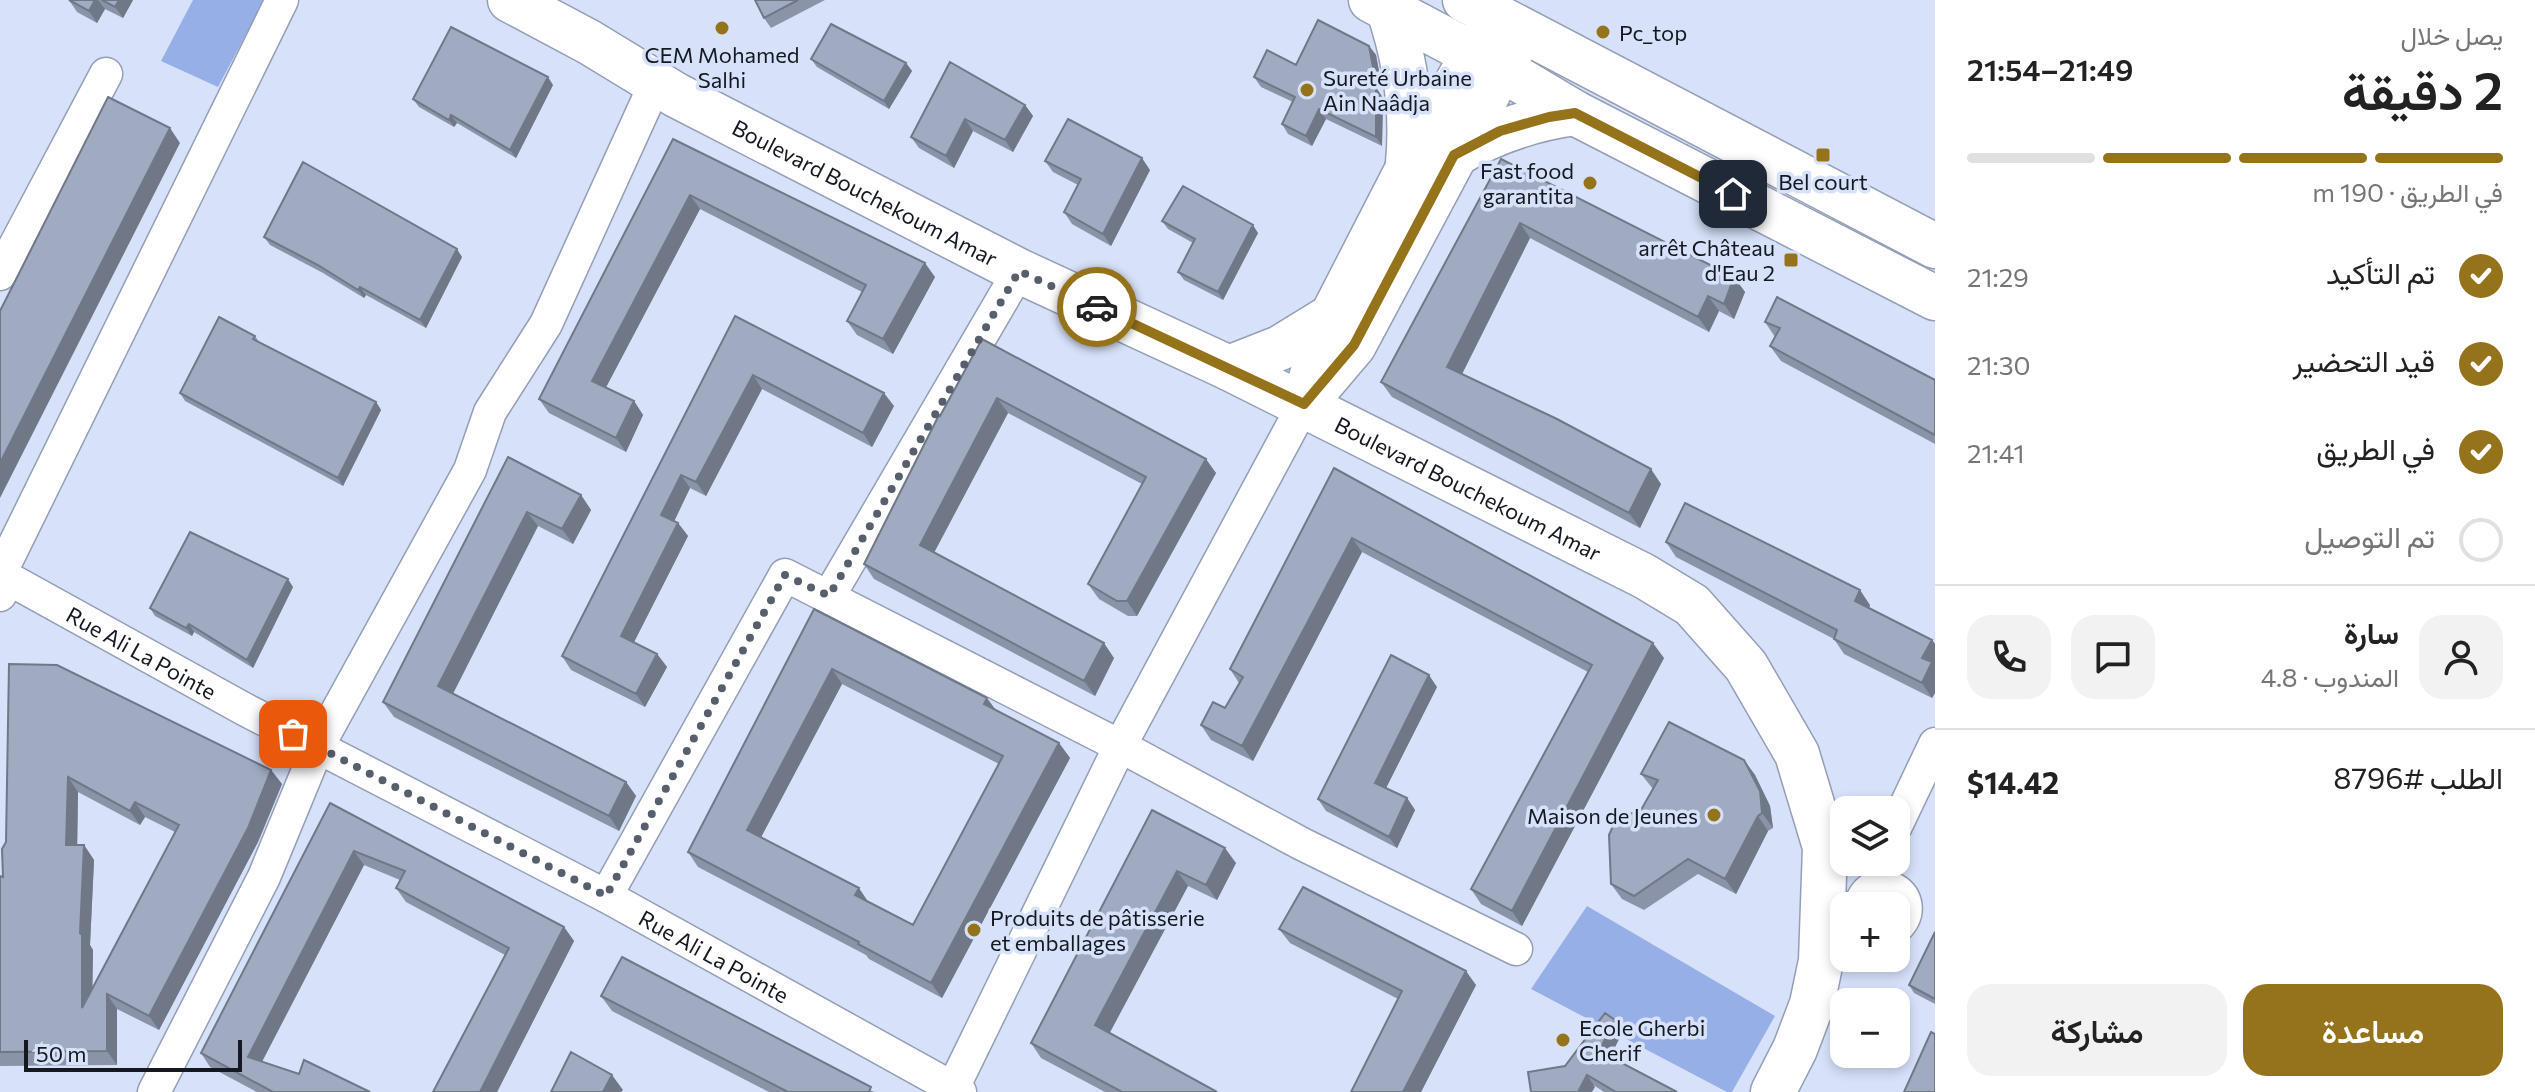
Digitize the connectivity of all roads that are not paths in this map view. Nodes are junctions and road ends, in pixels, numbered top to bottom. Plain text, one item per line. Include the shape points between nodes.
1 (282, 0) edge
2 (510, 0) edge
3 (1379, 4) edge
4 (1504, 9) edge
5 (1487, 63) junction
6 (106, 74) dead end
7 (656, 82) junction
8 (1575, 113) junction
9 (1454, 155) junction
10 (1407, 170) junction
11 (1935, 246) edge
12 (1019, 271) junction
13 (0, 274) edge
14 (1935, 298) edge
15 (1332, 316) junction
16 (1229, 368) junction
17 (1304, 404) junction
18 (0, 574) edge
19 (829, 596) junction
20 (0, 597) edge
21 (1935, 744) edge
22 (318, 746) junction
23 (1120, 746) junction
24 (1910, 797) edge
25 (1843, 892) edge
26 (1869, 892) edge
27 (1899, 892) edge
28 (606, 896) junction
29 (1830, 943) edge
30 (1516, 949) dead end
31 (955, 1091) edge
32 (154, 1092) edge
33 (1773, 1092) edge

1 - 18 street
2 - 7 street, Boulevard Bouchekoum Amar
3 - 5 street
3 - 10 street via 1399,39 1410,104
4 - 5 street
4 - 11 street
5 - 8 street
5 - 9 street
5 - 10 street
6 - 13 street
7 - 12 street, Boulevard Bouchekoum Amar
7 - 22 street via 546,324 490,412 470,470
8 - 9 street via 1500,131
8 - 14 street
9 - 17 street via 1354,345
10 - 15 street
12 - 16 street, Boulevard Bouchekoum Amar
12 - 19 street
15 - 16 street via 1280,348
15 - 17 street
16 - 17 street, Boulevard Bouchekoum Amar
17 - 23 street
17 - 25 street, Boulevard Bouchekoum Amar via 1692,605 1746,666 1797,754
18 - 20 street
18 - 22 street, Rue Ali La Pointe
19 - 23 street
19 - 28 street via 785,575
21 - 24 street
22 - 28 street, Rue Ali La Pointe
22 - 32 street via 264,877
23 - 30 street via 1302,844
23 - 31 street
26 - 27 street via 1883,886
28 - 31 street, Rue Ali La Pointe
29 - 33 street, Boulevard Bouchekoum Amar via 1795,1049

